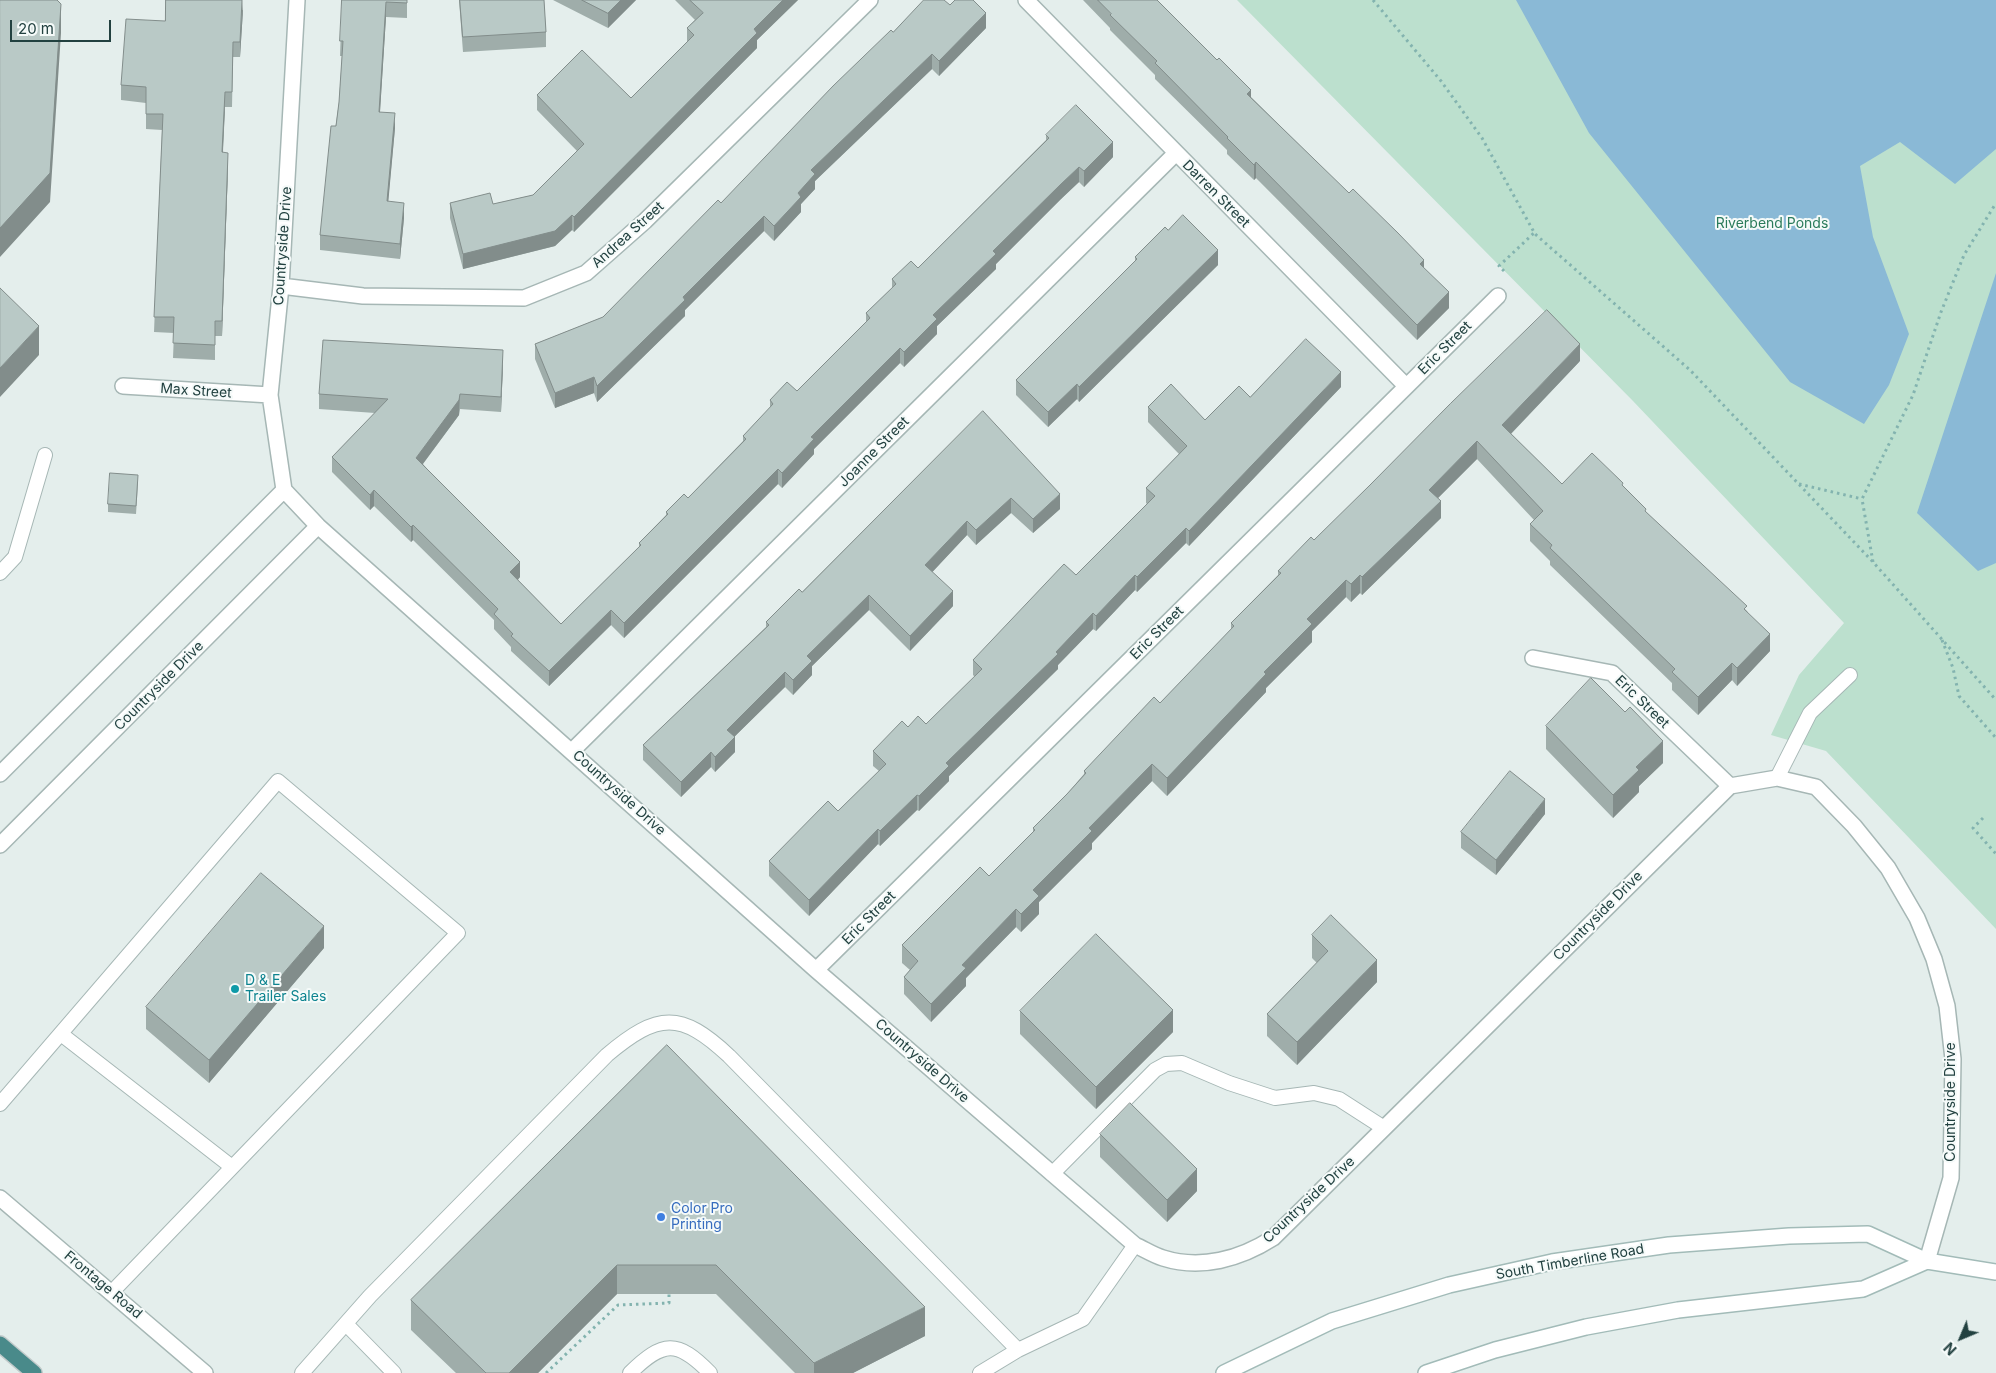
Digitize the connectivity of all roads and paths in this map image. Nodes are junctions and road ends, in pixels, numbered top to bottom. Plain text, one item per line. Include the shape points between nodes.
1 (297, 0) edge
2 (870, 0) edge
3 (1026, 0) edge
4 (1373, 0) edge
5 (1176, 153) junction
6 (1996, 203) edge
7 (1535, 232) junction
8 (281, 286) junction
9 (1498, 296) joint
10 (122, 386) dead end
11 (1406, 386) junction
12 (270, 395) junction
13 (44, 455) dead end
14 (1799, 484) junction
15 (284, 490) junction
16 (1862, 499) junction
17 (318, 526) junction
18 (1873, 562) junction
19 (0, 573) edge
20 (1940, 637) junction
21 (1533, 658) dead end
22 (1850, 675) dead end
23 (1996, 700) edge
24 (1996, 738) edge
25 (572, 750) junction
26 (0, 774) edge
27 (1777, 778) junction
28 (1730, 786) junction
29 (1983, 818) dead end
30 (0, 845) edge
31 (1996, 854) edge
32 (816, 970) junction
33 (60, 1034) junction
34 (0, 1104) edge
35 (1384, 1128) junction
36 (232, 1167) junction
37 (1052, 1174) junction
38 (0, 1198) edge
39 (1135, 1245) junction
40 (1928, 1261) junction
41 (1996, 1272) edge
42 (111, 1293) junction
43 (669, 1294) edge
44 (346, 1324) junction
45 (0, 1344) edge
46 (1018, 1350) junction
47 (14, 1356) junction
48 (34, 1373) edge
49 (39, 1373) edge
50 (205, 1373) edge
51 (302, 1373) edge
52 (394, 1373) edge
53 (546, 1373) edge
54 (630, 1373) edge
55 (710, 1373) edge
56 (980, 1373) edge
57 (1224, 1373) edge
58 (1426, 1373) edge

1 - 8 street, Countryside Drive
2 - 8 street, Andrea Street via 645,221 586,274 524,298 363,296
3 - 5 street, Darren Street
4 - 7 path via 1441,81 1482,138
5 - 11 street, Darren Street
5 - 25 street, Joanne Street
6 - 16 path via 1964,255 1913,395
7 - 9 path via 1499,266 1510,277
7 - 14 path via 1690,370
8 - 12 street, Countryside Drive
9 - 11 street, Eric Street
10 - 12 street, Max Street
11 - 32 street, Eric Street
12 - 15 street, Countryside Drive
13 - 19 lane via 15,557
14 - 16 path
14 - 18 path
15 - 17 street, Countryside Drive
15 - 26 street
16 - 18 path
17 - 25 street, Countryside Drive
17 - 30 street, Countryside Drive
18 - 20 path
20 - 23 path
20 - 24 path via 1953,668 1959,696
21 - 28 street, Eric Street via 1612,673
22 - 27 lane via 1810,712
25 - 32 street, Countryside Drive
27 - 28 street, Countryside Drive
27 - 40 street, Countryside Drive via 1816,787 1854,826 1888,868 1917,918 1934,959 1947,1006 1954,1099 1951,1178
28 - 35 street, Countryside Drive
29 - 31 path via 1973,828
32 - 37 street, Countryside Drive
33 - 34 lane
33 - 36 lane
33 - 36 lane via 278,781 458,933
35 - 37 lane via 1339,1099 1314,1093 1275,1098 1182,1063 1166,1064 1155,1070
35 - 39 street, Countryside Drive via 1273,1238 1254,1250 1225,1260 1194,1263 1163,1258
36 - 42 lane
37 - 39 street, Countryside Drive
38 - 42 street, Frontage Road
39 - 46 lane via 1083,1319
40 - 41 street, South Timberline Road
40 - 57 street, South Timberline Road via 1868,1234 1669,1245 1552,1262 1449,1285 1332,1321
40 - 58 street via 1863,1289 1678,1310 1586,1327 1495,1350
42 - 50 street, Frontage Road
43 - 53 path via 669,1303 618,1305
44 - 46 lane via 607,1054 642,1030 662,1023 676,1023 691,1026 729,1056
44 - 51 lane
44 - 52 lane
45 - 47 highway
46 - 56 lane
47 - 48 highway
47 - 49 highway
54 - 55 lane via 658,1350 678,1349 694,1356

